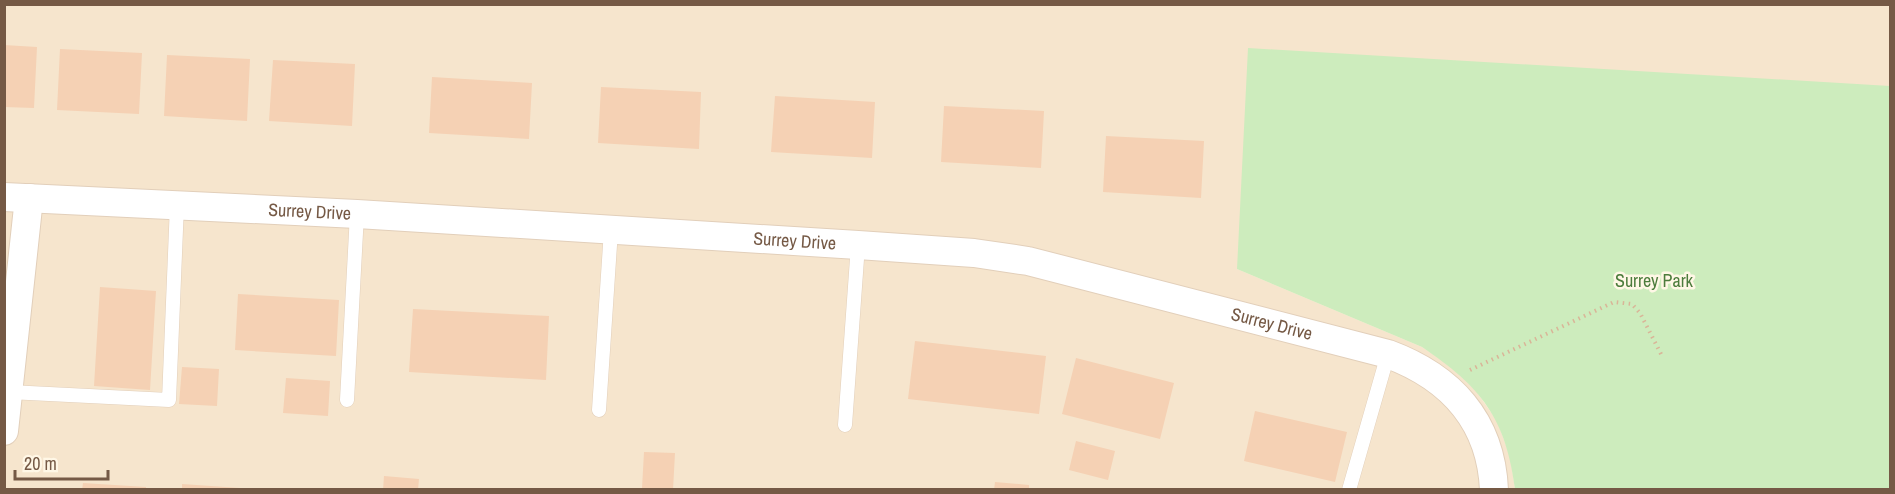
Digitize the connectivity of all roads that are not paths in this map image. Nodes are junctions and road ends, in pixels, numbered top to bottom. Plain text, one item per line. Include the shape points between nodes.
1 (17, 198) edge
2 (177, 205) junction
3 (357, 214) junction
4 (611, 230) junction
5 (858, 245) junction
6 (1388, 354) junction
7 (9, 392) junction
8 (347, 400) dead end
9 (599, 410) dead end
10 (845, 425) dead end
11 (4, 431) edge
12 (1349, 489) edge
13 (1494, 489) edge

1 - 2 street, Surrey Drive
1 - 7 street
2 - 3 street, Surrey Drive
2 - 7 lane via 169,400
3 - 4 street, Surrey Drive
3 - 8 lane
4 - 5 street, Surrey Drive
4 - 9 lane
5 - 6 street, Surrey Drive via 1028,261
5 - 10 lane
6 - 12 lane
6 - 13 street, Surrey Drive via 1413,363 1445,383 1477,425
7 - 11 street

